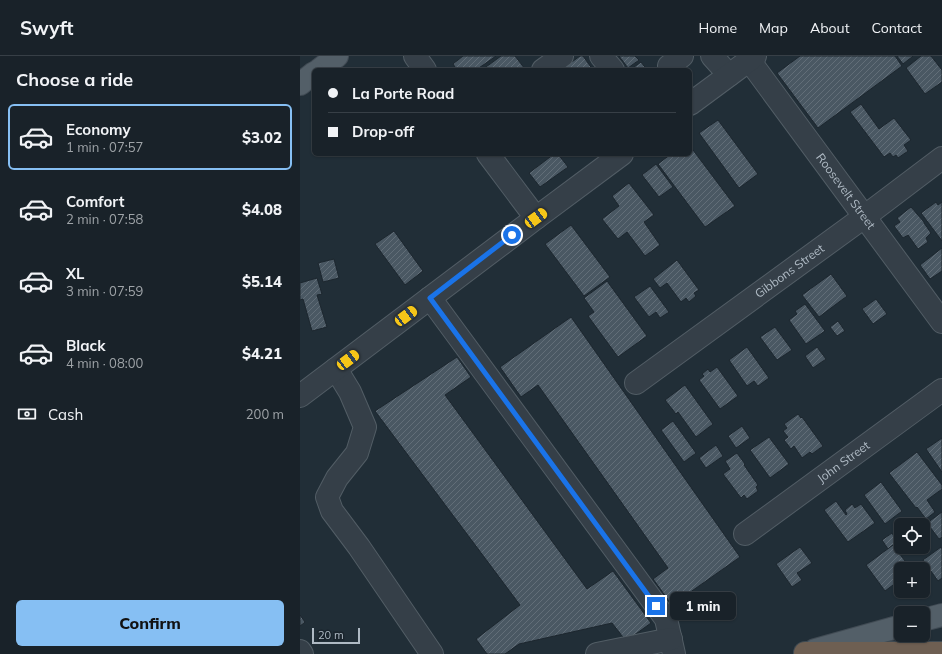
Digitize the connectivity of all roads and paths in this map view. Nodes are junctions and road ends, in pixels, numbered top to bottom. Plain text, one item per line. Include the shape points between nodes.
1 (338, 56) edge
2 (415, 56) edge
3 (562, 56) edge
4 (601, 56) edge
5 (682, 56) edge
6 (712, 56) edge
7 (752, 58) edge
8 (321, 68) edge
9 (424, 68) edge
10 (546, 68) edge
11 (611, 68) edge
12 (670, 68) edge
13 (312, 75) edge
14 (729, 75) junction
15 (300, 84) edge
16 (692, 99) edge
17 (490, 156) edge
18 (619, 156) edge
19 (942, 158) edge
20 (864, 217) junction
21 (536, 218) junction
22 (430, 298) junction
23 (942, 322) edge
24 (336, 369) junction
25 (636, 383) dead end
26 (942, 390) edge
27 (302, 391) edge
28 (745, 534) dead end
29 (942, 614) edge
30 (930, 618) edge
31 (894, 628) edge
32 (673, 647) edge
33 (300, 650) edge
34 (802, 653) edge
35 (942, 653) edge
36 (302, 654) edge
37 (432, 654) edge
38 (597, 654) edge

1 - 8 main road
2 - 9 street
3 - 10 street
4 - 11 street
5 - 12 street via 669,66
6 - 14 street
7 - 14 street
7 - 20 street, Roosevelt Street
13 - 15 main road
14 - 16 street
17 - 21 street
18 - 21 street
19 - 20 street, Gibbons Street
20 - 23 street, Roosevelt Street
20 - 25 street, Gibbons Street
21 - 22 street
22 - 24 street
22 - 32 street via 666,619
24 - 27 street
24 - 37 street via 350,392 365,427 357,453 337,478 327,497 332,511
26 - 28 street, John Street
29 - 30 main road
31 - 34 main road
32 - 38 street
33 - 36 street
34 - 35 highway

